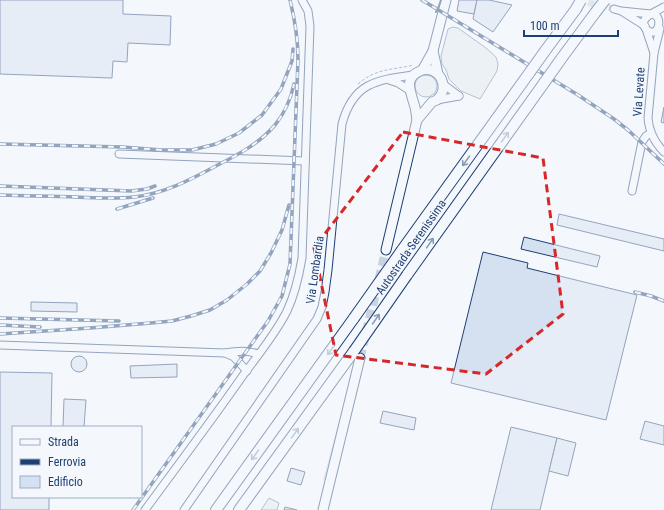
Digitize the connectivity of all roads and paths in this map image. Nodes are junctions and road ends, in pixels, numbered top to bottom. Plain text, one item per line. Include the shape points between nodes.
1 (302, 0) edge
2 (446, 0) edge
3 (581, 0) edge
4 (605, 0) edge
5 (664, 8) edge
6 (652, 14) junction
7 (662, 22) edge
8 (645, 27) junction
9 (433, 51) junction
10 (654, 53) junction
11 (419, 67) junction
12 (438, 74) junction
13 (413, 75) junction
14 (381, 81) junction
15 (443, 84) junction
16 (356, 86) dead end
17 (410, 93) junction
18 (435, 101) junction
19 (417, 120) junction
20 (651, 133) junction
21 (664, 152) edge
22 (119, 154) dead end
23 (305, 161) junction
24 (632, 191) dead end
25 (386, 250) tunnel mouth
26 (0, 345) edge
27 (225, 353) junction
28 (258, 354) junction
29 (357, 354) junction
30 (247, 371) junction
31 (145, 510) edge
32 (184, 510) edge
33 (216, 510) edge
34 (239, 510) edge
35 (323, 510) edge

1 - 23 street via 308,11 310,26
2 - 9 main road
3 -> 33 highway, Autostrada Serenissima, bridge
29 -> 4 highway, Autostrada Serenissima, bridge via 407,275
5 - 6 street
6 - 7 street via 658,15
6 - 8 street via 645,19
6 - 8 street via 618,10
7 - 8 street via 653,32
7 - 10 street, Via Levate
8 - 10 street, Via Levate
9 - 11 main road
9 - 12 main road
10 - 20 street, Via Levate via 648,114
11 - 12 main road
11 - 13 main road via 418,72
11 - 16 path via 384,70 362,80
12 - 15 main road
13 - 14 street, Via Lombardia
13 - 17 main road via 409,85
14 - 17 street via 394,81
14 - 32 street, Via Lombardia via 372,83 357,94 346,109 342,124 328,270 320,312
15 - 18 main road via 441,95
15 - 18 street via 459,96
17 - 18 main road via 421,103
17 - 19 main road via 416,108
18 - 19 main road
19 - 25 main road
20 - 21 street, Via Levate
20 - 24 street via 642,142
22 - 23 street
23 - 28 street via 302,258 299,277 287,311
26 - 27 street
27 - 28 street via 239,351
27 - 30 street via 234,357
28 - 30 street
34 -> 29 highway, Autostrada Serenissima
29 - 35 main road
30 - 31 street

